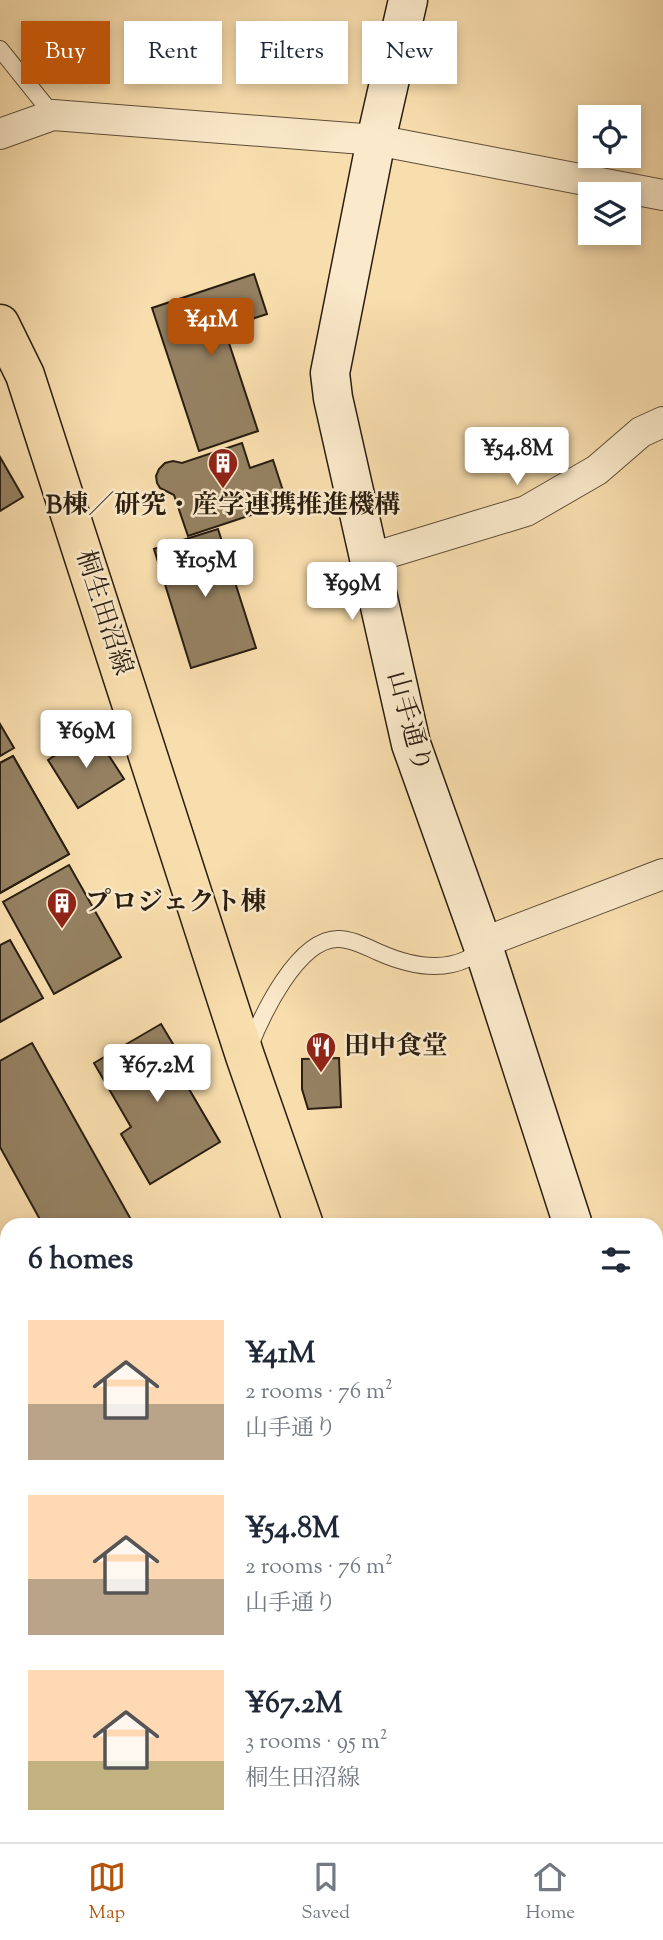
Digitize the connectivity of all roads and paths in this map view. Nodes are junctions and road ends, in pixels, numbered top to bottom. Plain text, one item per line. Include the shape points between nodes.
1 (408, 0) edge
2 (0, 49) edge
3 (53, 115) junction
4 (0, 134) edge
5 (376, 140) junction
6 (663, 195) edge
7 (0, 324) edge
8 (663, 422) edge
9 (368, 559) junction
10 (663, 874) edge
11 (482, 943) junction
12 (246, 1056) junction
13 (297, 1218) edge
14 (571, 1218) edge

1 - 5 street, 山手通り
2 - 3 lane
3 - 4 street
3 - 5 street
5 - 6 street
5 - 9 street, 山手通り via 330,373
7 - 12 main road, 桐生田沼線 via 25,375
8 - 9 street via 641,432 597,470 526,511
9 - 11 street, 山手通り via 411,744
10 - 11 street
11 - 12 lane via 468,958 432,968 337,939 312,947 293,967 260,1020
11 - 14 street, 山手通り
12 - 13 main road, 桐生田沼線

